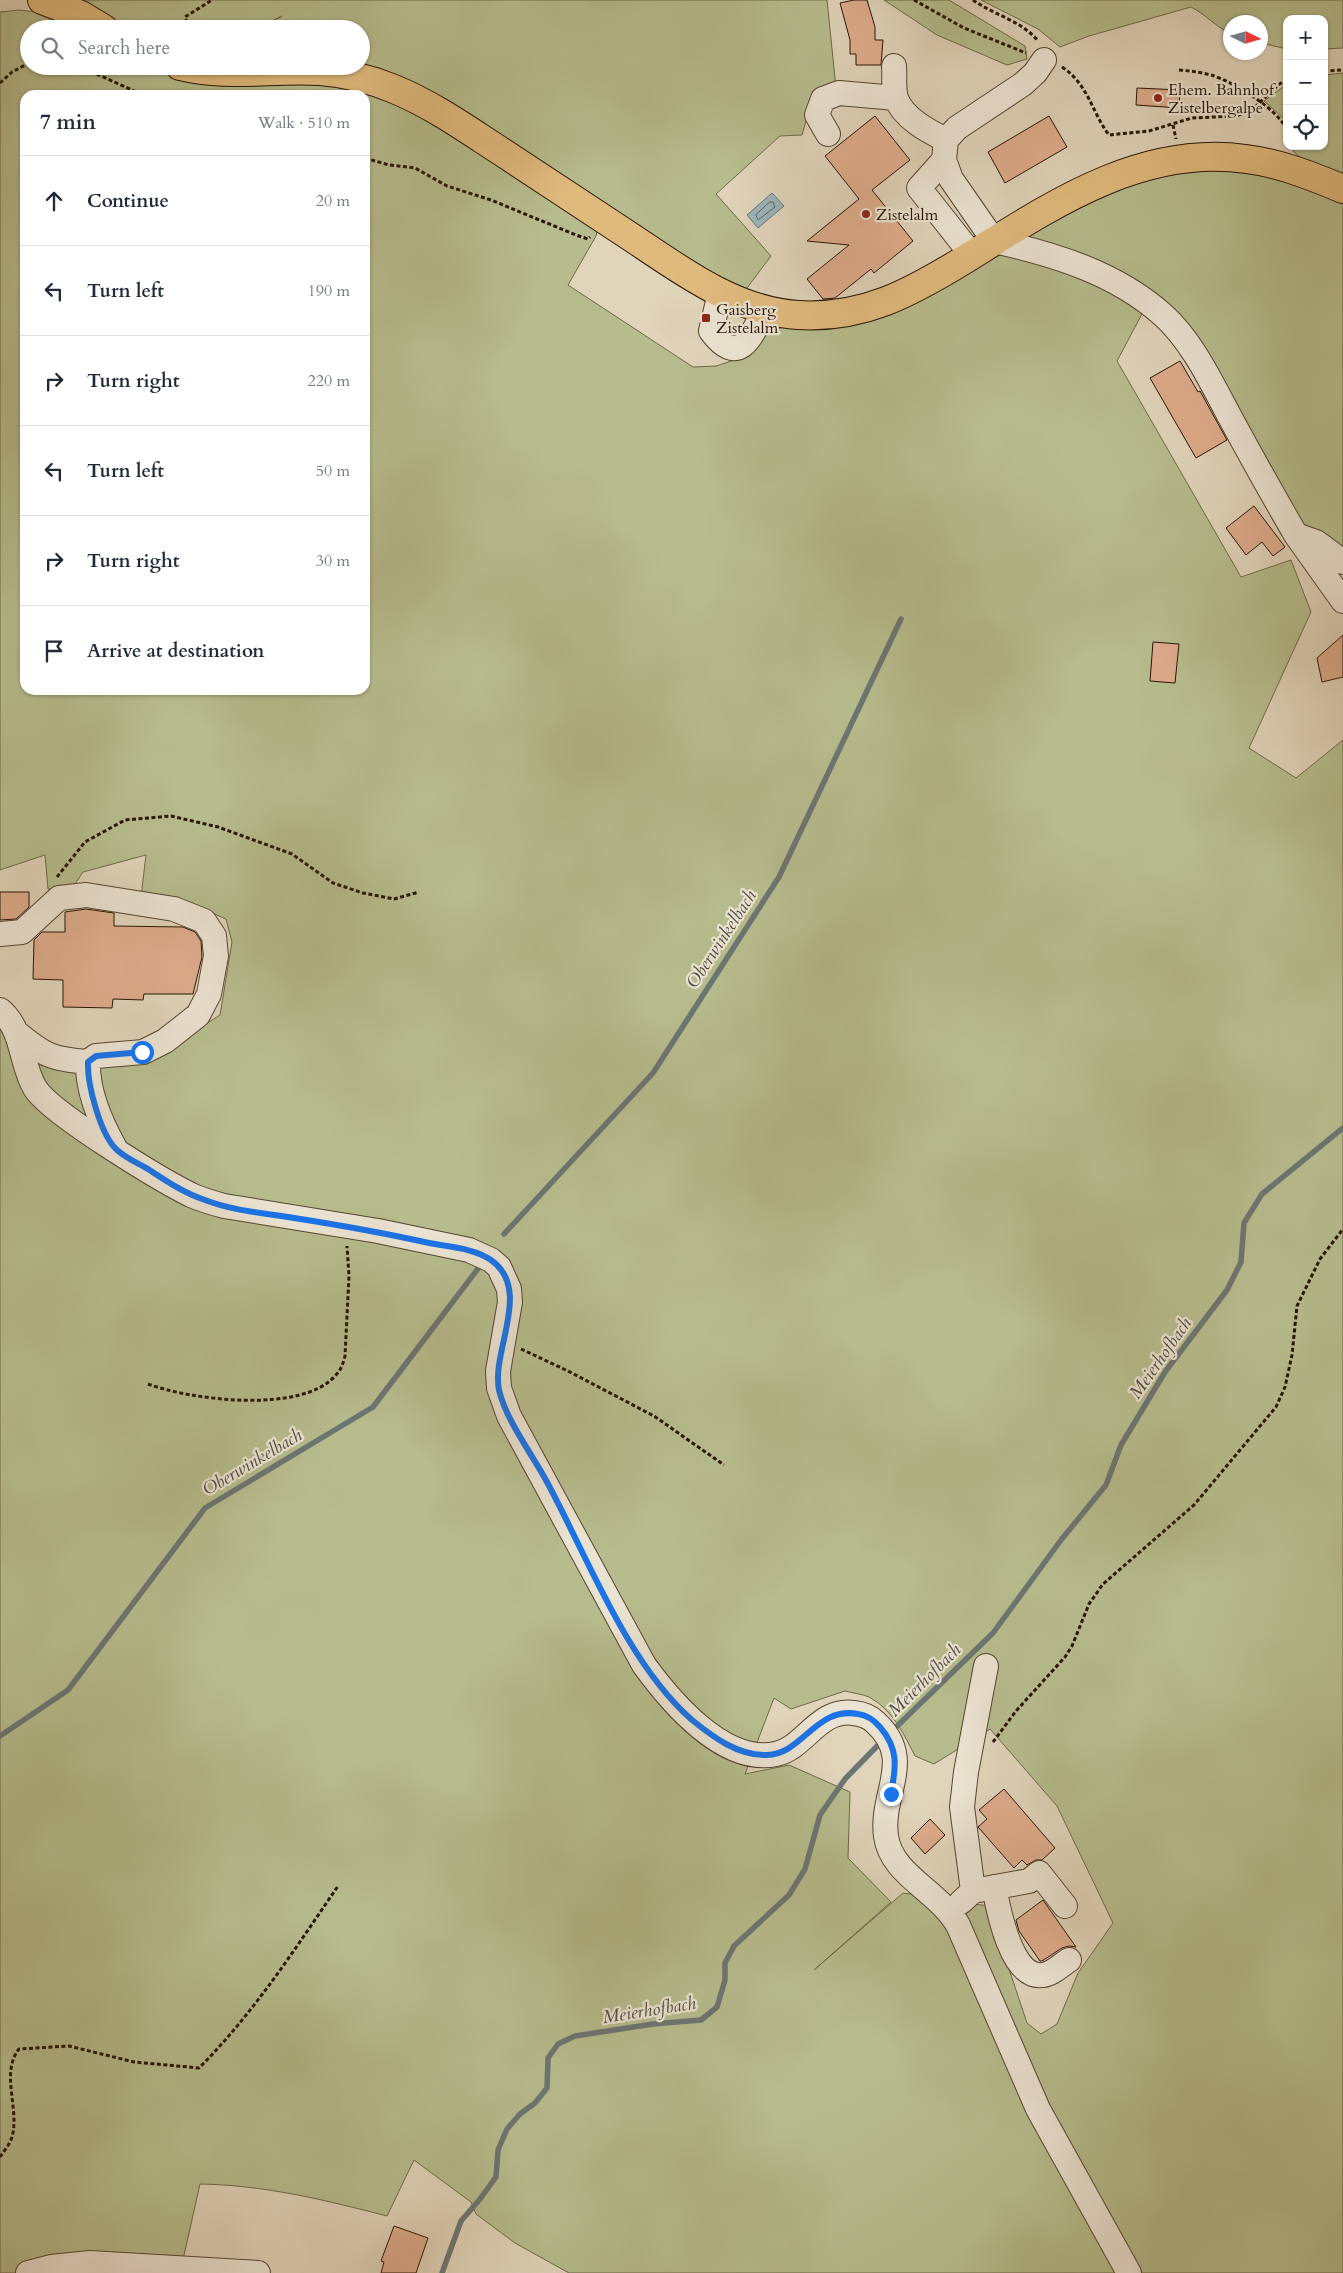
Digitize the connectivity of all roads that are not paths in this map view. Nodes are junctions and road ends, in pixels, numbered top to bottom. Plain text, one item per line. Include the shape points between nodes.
1 (42, 0) edge
2 (89, 20) edge
3 (1044, 60) road end
4 (894, 66) dead end
5 (345, 75) edge
6 (896, 98) junction
7 (828, 134) dead end
8 (945, 150) junction
9 (1343, 189) edge
10 (983, 248) junction
11 (720, 293) junction
12 (764, 310) junction
13 (1296, 535) junction
14 (1343, 562) edge
15 (1343, 601) edge
16 (0, 934) edge
17 (0, 1010) edge
18 (17, 1033) junction
19 (88, 1062) junction
20 (115, 1149) junction
21 (986, 1666) dead end
22 (984, 1889) junction
23 (1065, 1906) dead end
24 (950, 1911) junction
25 (1069, 1960) dead end
26 (28, 2273) edge
27 (258, 2273) edge
28 (1129, 2273) edge

1 - 2 main road
3 - 8 street via 1023,84 957,128
4 - 6 street
5 - 11 main road via 388,86 418,100
6 - 7 street via 838,93 823,99 817,115
6 - 8 street
8 - 10 street via 951,179
8 - 10 street via 919,188 953,234
9 - 10 main road via 1289,169 1247,159 1179,159 1136,169 1098,183
10 - 12 main road via 920,287 876,306 838,315 797,315
10 - 13 street via 1037,250 1070,262 1140,296 1164,316 1199,362
11 - 12 main road
11 - 12 street via 711,331 718,341 730,347 749,342
13 - 14 street via 1316,542
13 - 15 street
16 - 19 street via 22,932 59,898 86,895 174,909 204,921 214,936 216,956 209,994 198,1015 165,1041 142,1052 96,1056
17 - 18 street
18 - 19 street via 44,1054 59,1060
18 - 20 street via 31,1080 41,1096
19 - 20 street via 88,1078 105,1130
20 - 24 street via 181,1189 212,1203 469,1250 499,1267 509,1289 510,1302 498,1380 501,1396 630,1642 656,1681 681,1710 722,1741 753,1754 778,1754 822,1721 837,1714 863,1714 873,1720 894,1750 896,1762 885,1824 890,1852 901,1868
21 - 22 street via 962,1807
22 - 23 street via 1029,1881 1039,1873
22 - 24 street
22 - 25 street via 1023,1968 1042,1976
24 - 28 street via 1038,2109
26 - 27 street via 90,2263

